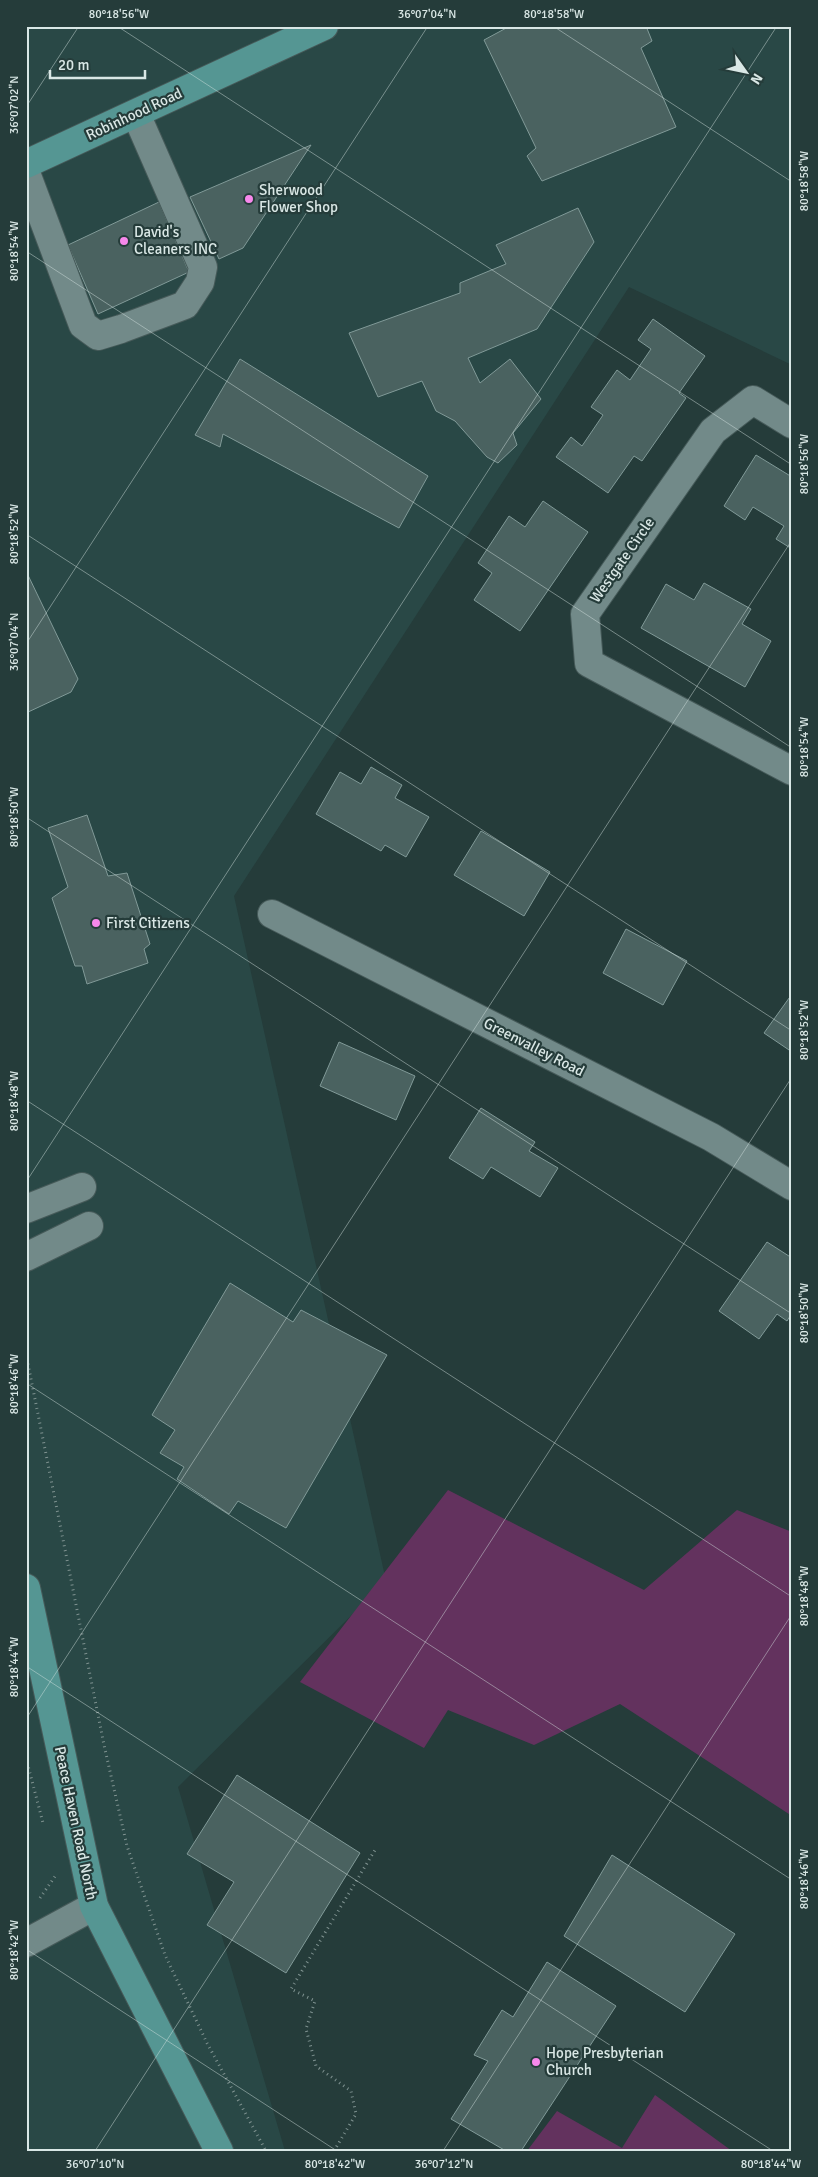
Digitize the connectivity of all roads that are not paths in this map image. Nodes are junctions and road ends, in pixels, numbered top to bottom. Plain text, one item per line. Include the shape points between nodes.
1 (324, 26) edge
2 (136, 114) junction
3 (26, 164) edge
4 (26, 172) edge
5 (792, 424) edge
6 (792, 772) edge
7 (272, 914) dead end
8 (792, 1186) edge
9 (82, 1188) dead end
10 (26, 1209) edge
11 (89, 1226) dead end
12 (26, 1257) edge
13 (26, 1588) edge
14 (94, 1906) junction
15 (26, 1943) edge
16 (219, 2151) edge

1 - 2 main road, Robinhood Road
2 - 3 main road, Robinhood Road
2 - 4 street via 203,267 200,282 185,305 98,336 83,325
5 - 6 street, Westgate Circle via 753,400 713,431 584,614 589,663
7 - 8 street, Greenvalley Road via 711,1138
9 - 10 street
11 - 12 street
13 - 14 main road, Peace Haven Road North
14 - 15 street
14 - 16 main road, Peace Haven Road North

